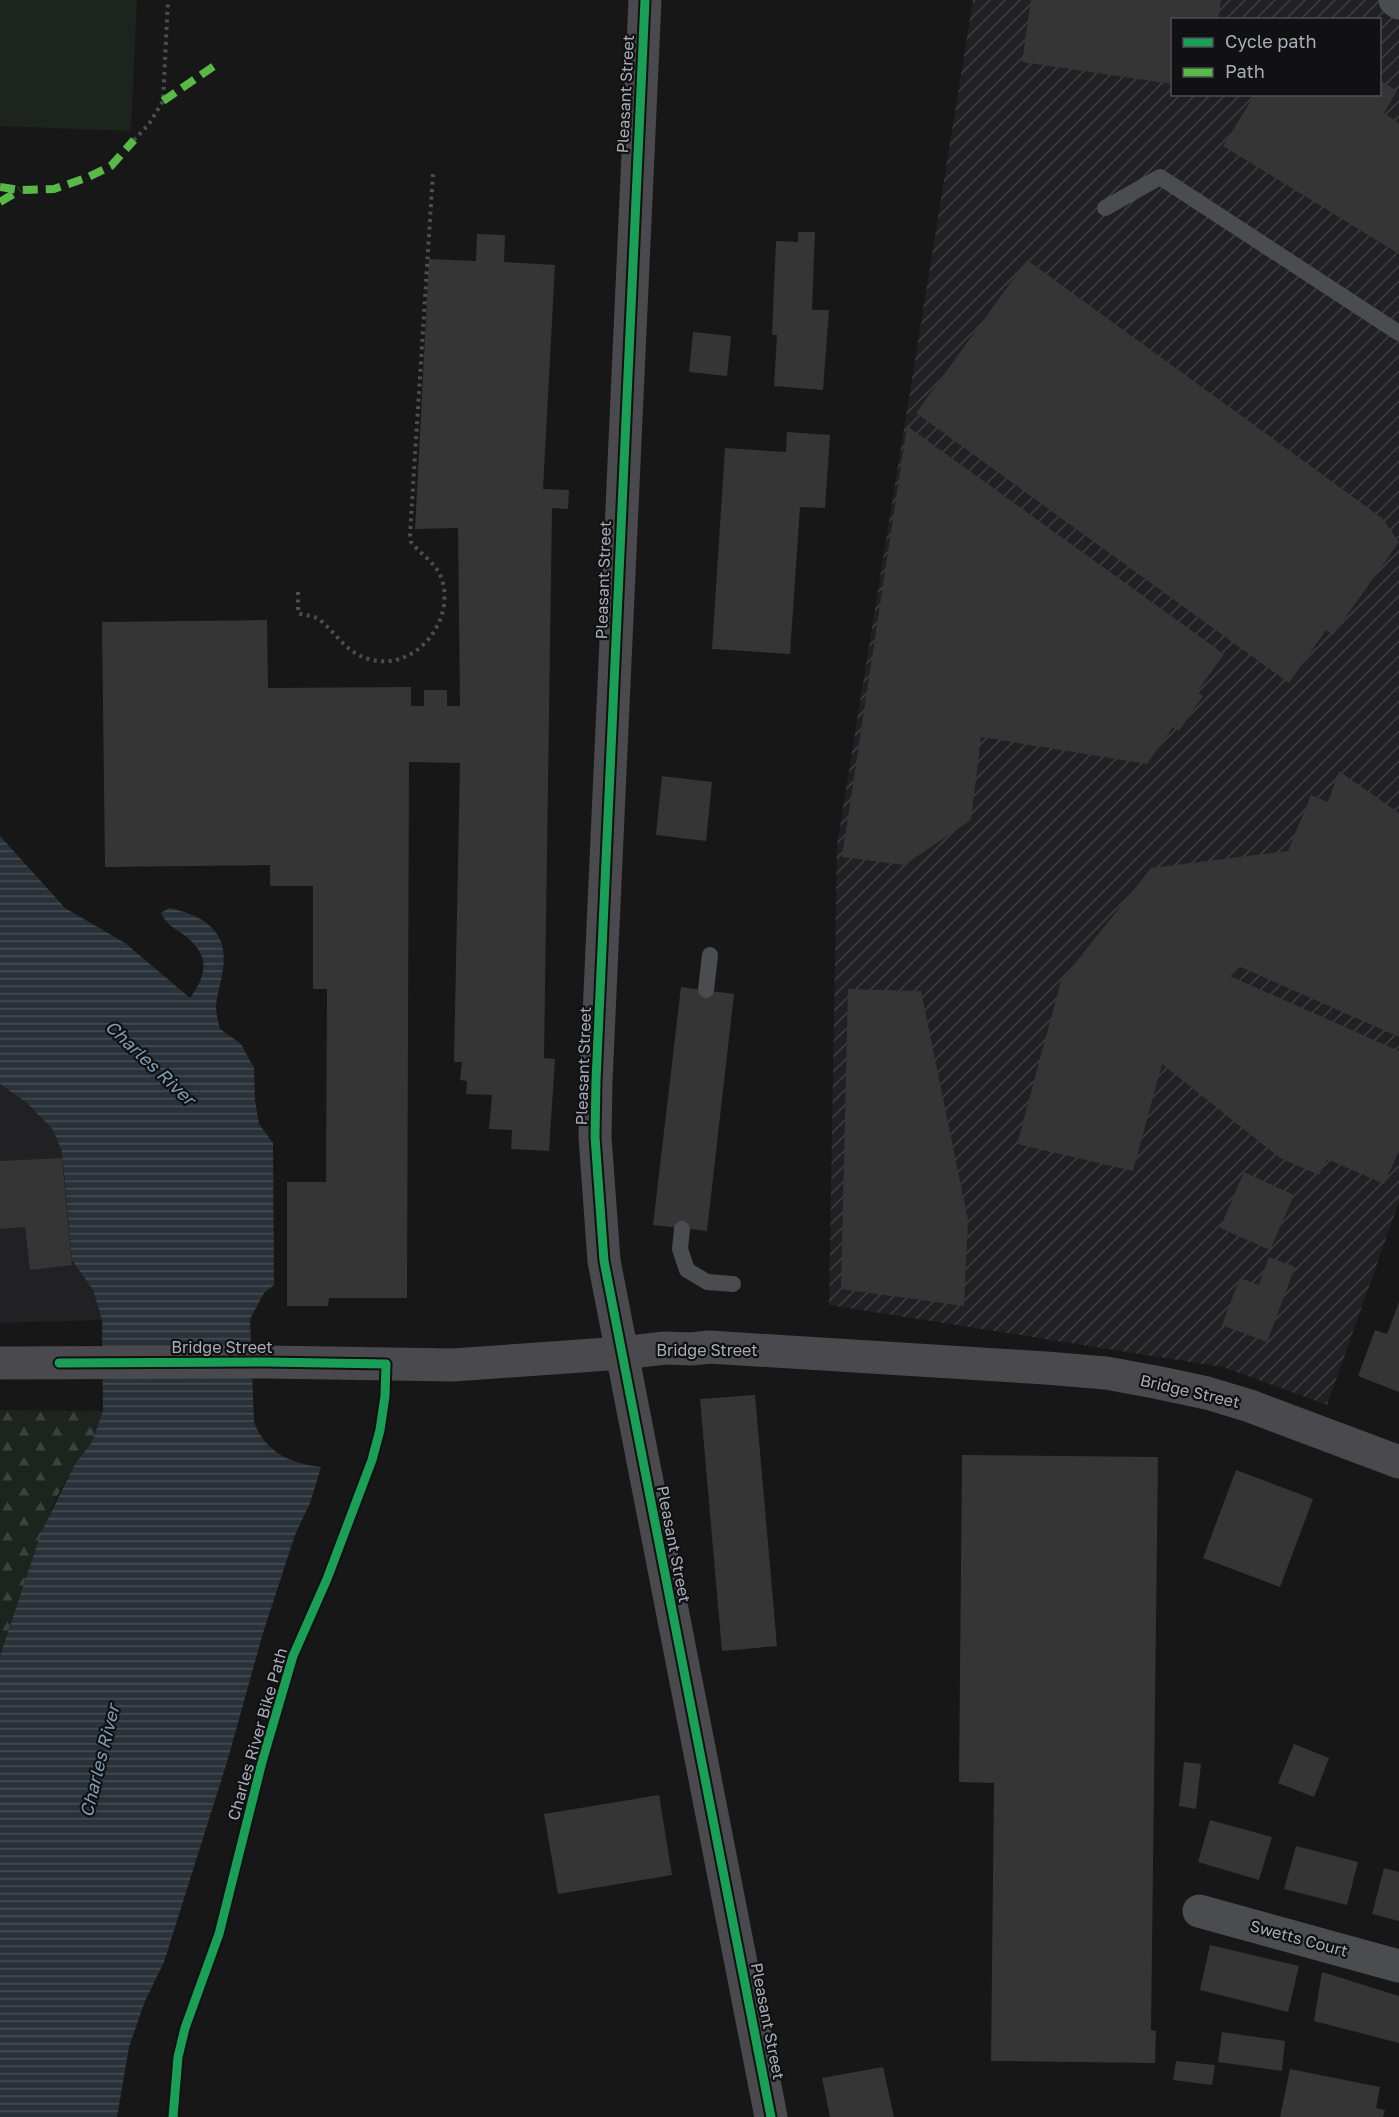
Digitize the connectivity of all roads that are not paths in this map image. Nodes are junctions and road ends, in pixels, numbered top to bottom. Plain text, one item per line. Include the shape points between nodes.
1 (645, 0) edge
2 (1395, 0) edge
3 (1399, 3) edge
4 (1105, 208) dead end
5 (1399, 333) edge
6 (710, 955) dead end
7 (706, 990) dead end
8 (682, 1229) dead end
9 (733, 1284) dead end
10 (622, 1353) junction
11 (0, 1363) edge
12 (1399, 1462) edge
13 (1199, 1911) dead end
14 (1399, 1966) edge
15 (771, 2117) edge

1 - 10 street, Pleasant Street via 596,1081 604,1261
2 - 3 street
4 - 5 lane via 1160,177
6 - 7 lane
8 - 9 lane via 680,1249 687,1270 707,1282
10 - 11 street, Bridge Street via 453,1365
10 - 12 street, Bridge Street via 729,1347 1106,1373 1229,1400
10 - 15 street, Pleasant Street
13 - 14 street, Swetts Court

